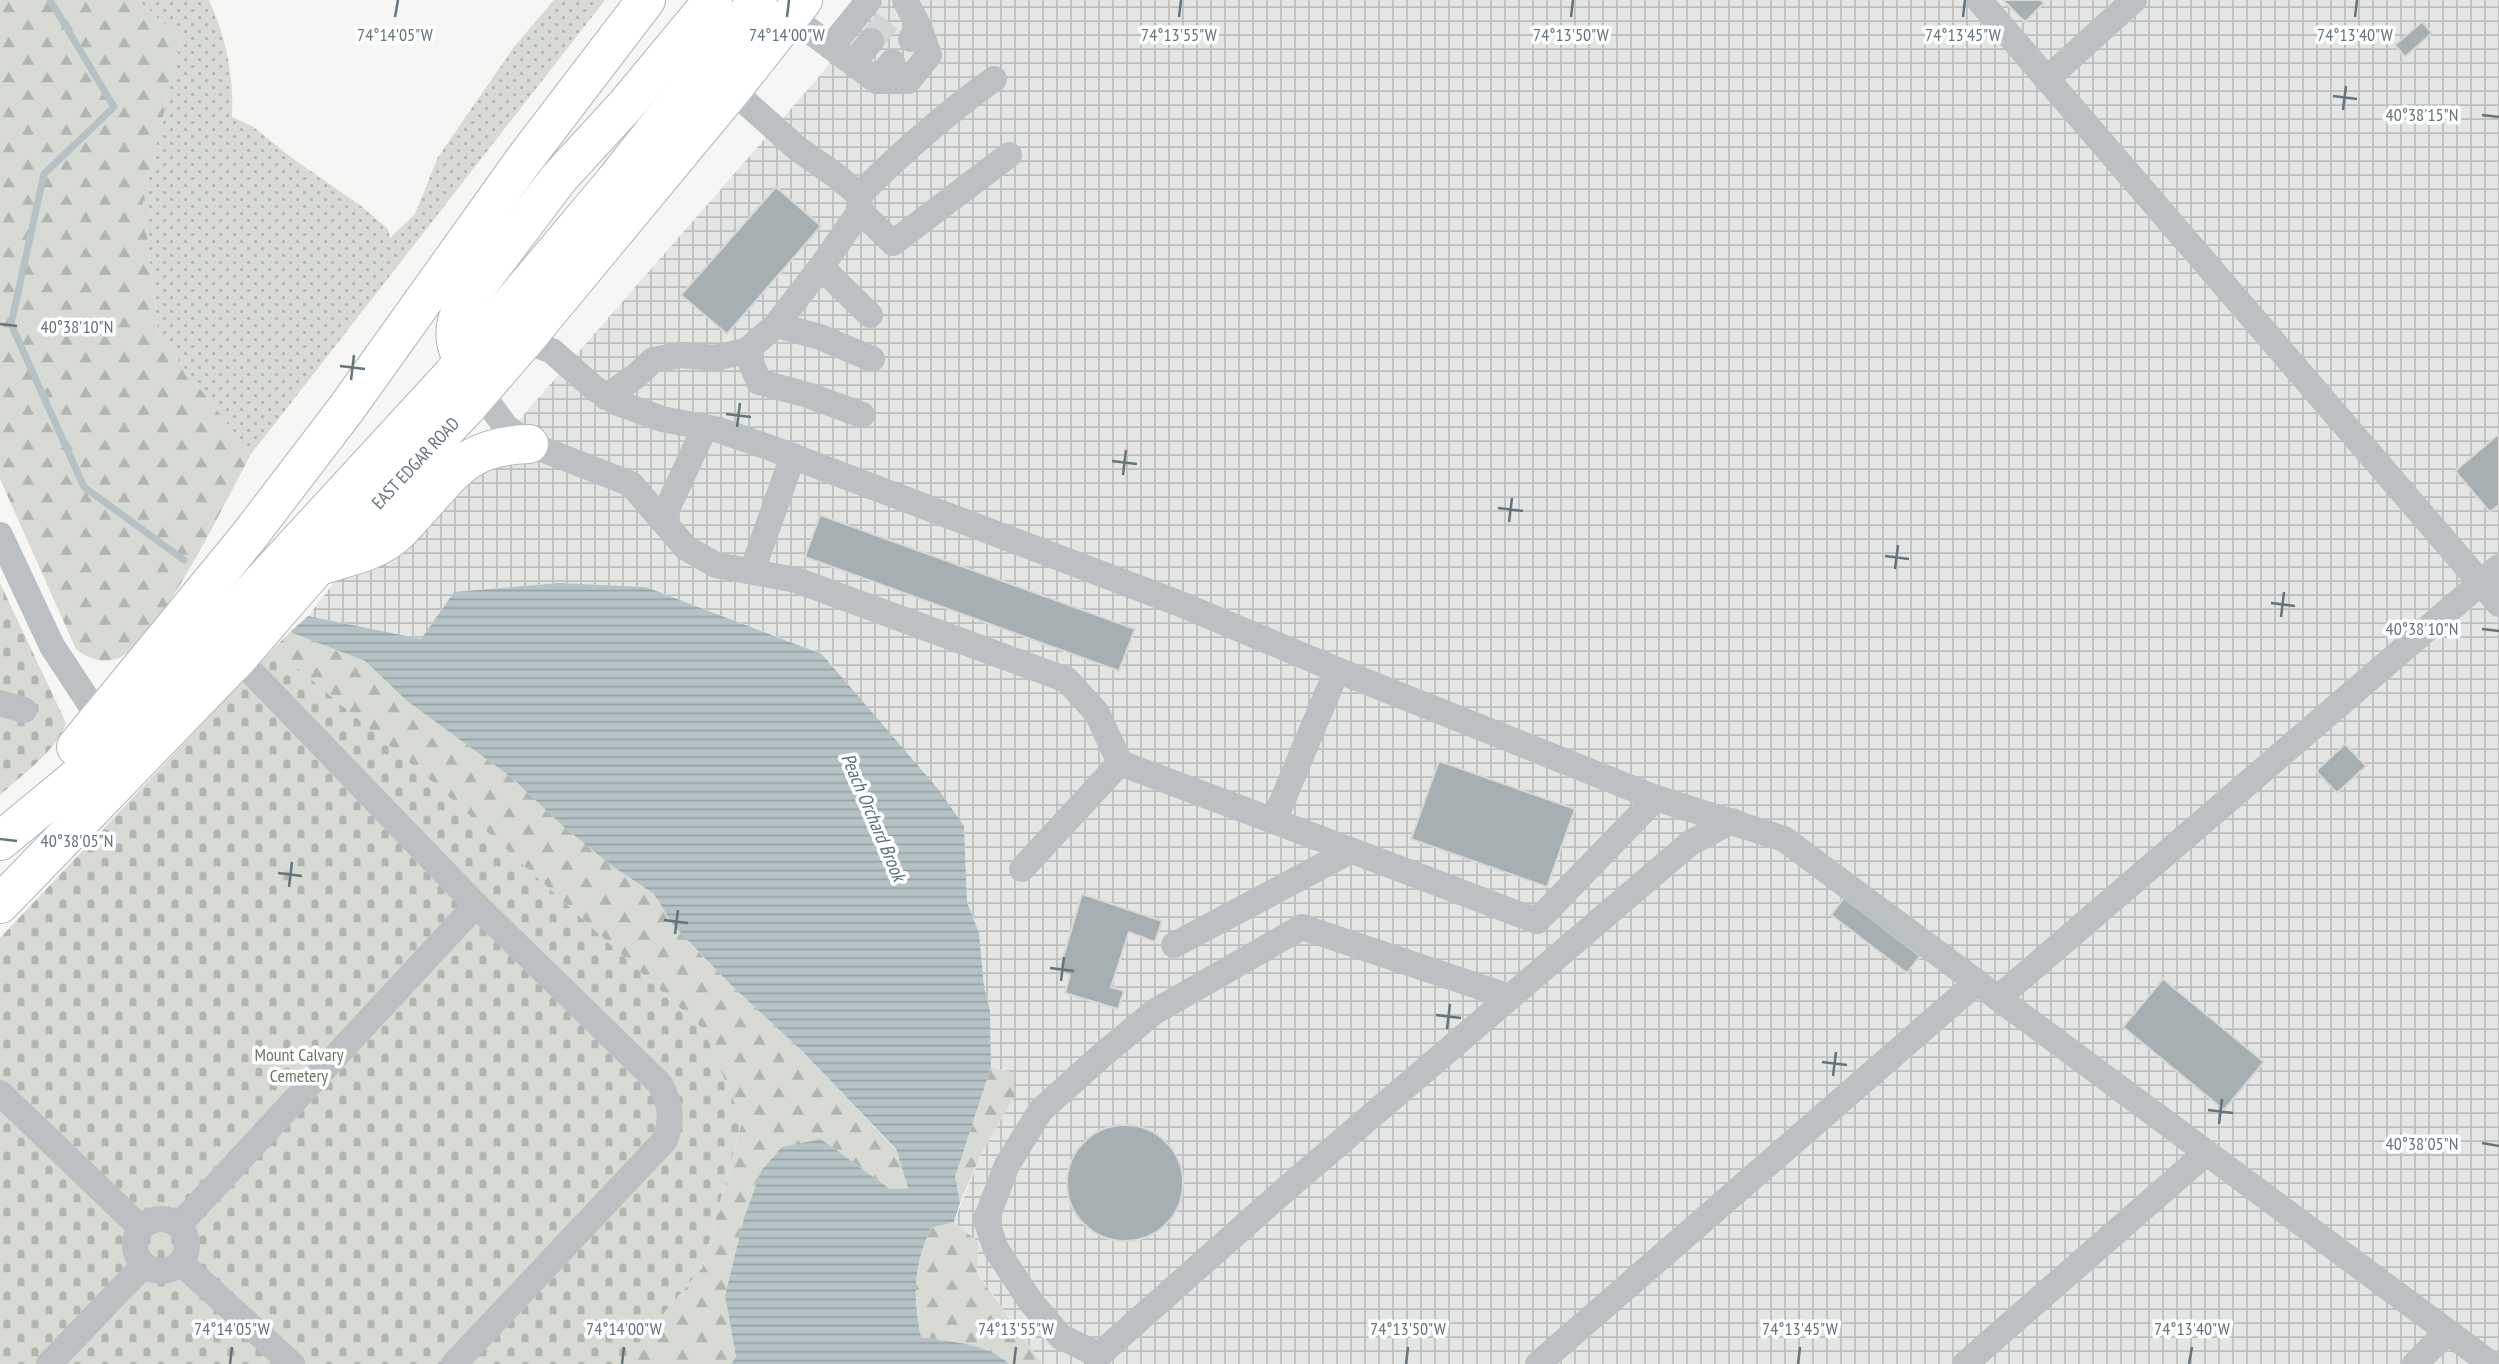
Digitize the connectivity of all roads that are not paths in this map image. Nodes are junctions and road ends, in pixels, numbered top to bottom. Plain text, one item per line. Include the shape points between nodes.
1 (615, 0) edge
2 (646, 0) edge
3 (688, 0) edge
4 (713, 0) edge
5 (869, 0) edge
6 (1979, 0) edge
7 (2134, 0) edge
8 (784, 5) edge
9 (899, 6) edge
10 (871, 41) tunnel mouth
11 (831, 47) junction
12 (853, 63) junction
13 (994, 79) dead end
14 (2047, 79) junction
15 (733, 90) junction
16 (1009, 155) dead end
17 (524, 160) junction
18 (559, 178) junction
19 (860, 203) junction
20 (821, 267) junction
21 (870, 315) dead end
22 (776, 325) junction
23 (509, 334) junction
24 (746, 351) junction
25 (873, 359) dead end
26 (472, 377) junction
27 (606, 397) junction
28 (862, 415) dead end
29 (705, 427) junction
30 (529, 444) junction
31 (793, 456) junction
32 (662, 520) junction
33 (0, 535) edge
34 (317, 567) junction
35 (752, 571) junction
36 (2490, 575) edge
37 (2499, 604) edge
38 (238, 658) junction
39 (1337, 670) junction
40 (100, 719) junction
41 (1120, 763) junction
42 (1656, 799) junction
43 (1275, 821) junction
44 (1732, 821) junction
45 (0, 832) edge
46 (0, 841) edge
47 (1350, 851) junction
48 (1022, 869) dead end
49 (0, 904) edge
50 (476, 905) junction
51 (1174, 945) dead end
52 (1977, 982) junction
53 (1510, 998) junction
54 (1998, 998) junction
55 (0, 1093) edge
56 (2206, 1153) junction
57 (179, 1225) junction
58 (141, 1228) junction
59 (181, 1263) junction
60 (144, 1265) junction
61 (2447, 1332) junction
62 (1098, 1360) edge
63 (49, 1364) edge
64 (292, 1364) edge
65 (454, 1364) edge
66 (1538, 1364) edge
67 (1965, 1364) edge
68 (2415, 1364) edge
69 (2491, 1364) edge

1 - 17 highway via 580,47
2 - 17 highway
3 - 18 highway via 614,96
4 - 18 highway
5 - 11 street
6 - 14 street
7 - 14 street
8 - 11 street
8 - 15 highway
8 - 23 highway via 630,163
9 - 12 street via 929,55 908,81
10 - 12 street
11 - 12 street
13 - 19 street via 901,153
14 - 36 street
15 - 19 street via 798,149 838,177
15 - 23 highway
16 - 19 street via 893,243
17 - 40 highway via 338,420
18 - 26 highway via 457,317 454,333
19 - 20 street
20 - 21 street
20 - 22 street
22 - 24 street
22 - 25 street
23 - 26 highway
23 - 27 street via 560,356
24 - 27 street via 715,358 681,355 653,360
24 - 28 street via 759,382
26 - 30 street via 506,427
26 - 34 highway, EAST EDGAR ROAD
26 - 46 highway via 97,761
27 - 29 street via 662,419
29 - 31 street
29 - 32 street
30 - 32 street via 631,484
30 - 34 highway via 500,446 477,454 390,539
31 - 35 street
31 - 39 street via 1178,603
32 - 35 street via 686,548 716,565
33 - 40 street via 52,646
34 - 38 highway, EAST EDGAR ROAD
35 - 41 street via 796,580 1067,680 1097,713
36 - 37 street
36 - 54 street
38 - 49 highway, EAST EDGAR ROAD
38 - 50 street
39 - 42 street
39 - 43 street
40 - 45 highway
41 - 43 street
41 - 48 street
42 - 44 street
42 - 47 street via 1537,921
43 - 47 street
44 - 52 street via 1784,839
44 - 53 street via 1690,843
47 - 51 street
50 - 57 street
50 - 65 street via 660,1084 669,1101 671,1122 665,1140
52 - 54 street
52 - 66 street
53 - 62 street via 1286,1189
53 - 62 street via 1303,926 1154,1012 1100,1057 1041,1110 1007,1166 986,1220 996,1249 1031,1302 1061,1337
54 - 56 street
55 - 58 street
56 - 61 street
56 - 67 street
57 - 58 street via 159,1219
57 - 59 street via 188,1243
58 - 60 street via 135,1247
59 - 60 street via 163,1272
59 - 64 street
60 - 63 street
61 - 68 street
61 - 69 street

